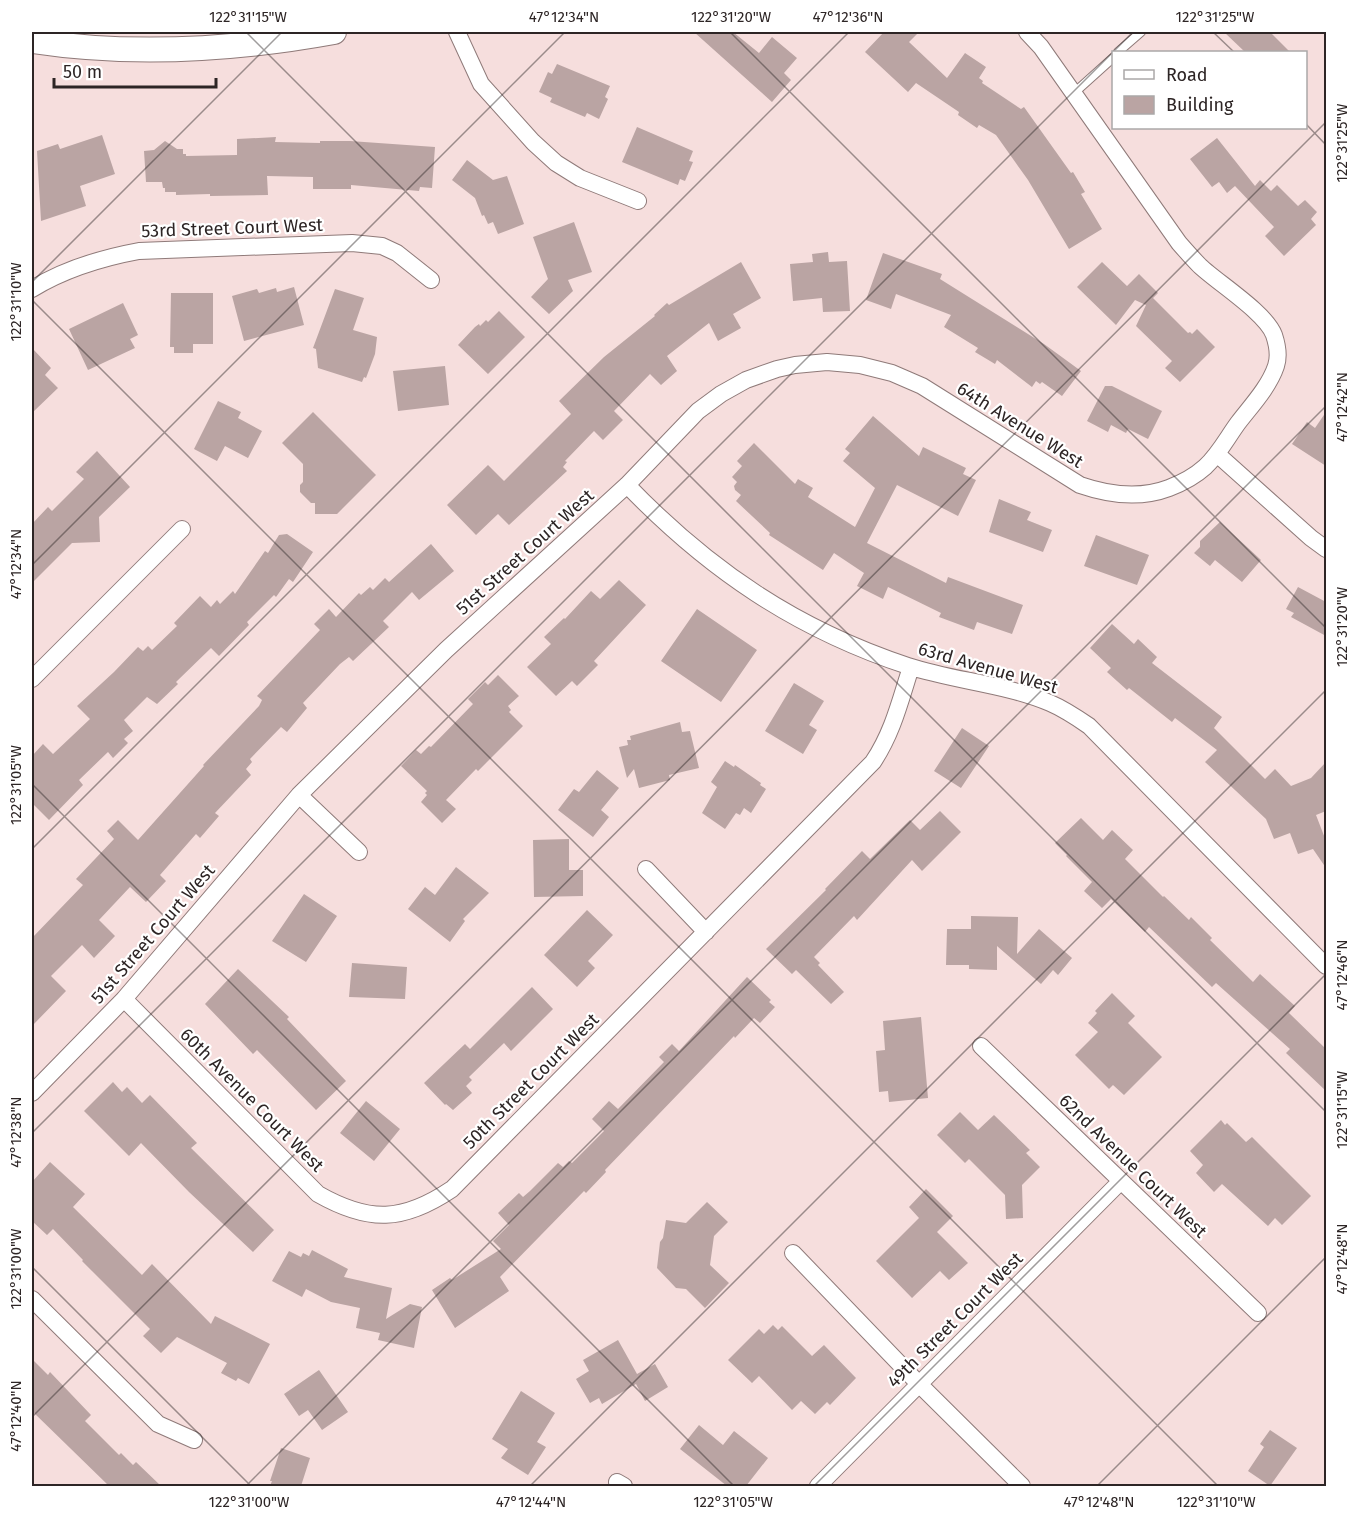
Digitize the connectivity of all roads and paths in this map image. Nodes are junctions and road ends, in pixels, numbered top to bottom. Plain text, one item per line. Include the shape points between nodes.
1 (334, 32) edge
2 (457, 32) edge
3 (1027, 32) edge
4 (1141, 32) edge
5 (32, 41) edge
6 (1119, 51) edge
7 (1112, 58) edge
8 (1074, 93) junction
9 (638, 201) dead end
10 (431, 280) dead end
11 (32, 289) edge
12 (795, 365) joint
13 (1217, 454) junction
14 (627, 485) junction
15 (182, 529) dead end
16 (1326, 549) edge
17 (910, 667) junction
18 (32, 679) edge
19 (299, 795) junction
20 (359, 852) dead end
21 (646, 869) dead end
22 (706, 932) junction
23 (1326, 966) edge
24 (124, 999) junction
25 (981, 1046) dead end
26 (32, 1094) edge
27 (1120, 1181) junction
28 (362, 1213) joint
29 (793, 1253) dead end
30 (32, 1299) edge
31 (1258, 1313) dead end
32 (919, 1384) junction
33 (194, 1440) dead end
34 (818, 1486) edge
35 (1022, 1486) edge

1 - 5 main road via 210,48 84,47
2 - 9 street via 481,84 533,142 580,178
3 - 8 street, 64th Avenue West
4 - 6 lane
7 - 8 lane
8 - 13 street, 64th Avenue West via 1179,243 1274,334 1277,365
10 - 11 street, 53rd Street Court West via 397,253 382,246 352,243 139,251 76,267
12 - 13 street, 64th Avenue West via 827,362 892,373 922,386 1062,476 1099,492 1149,493 1168,488 1186,480
12 - 14 street, 51st Street Court West via 746,380 721,394 698,411
13 - 16 street
14 - 17 street, 63rd Avenue West via 692,548 760,597 833,637
14 - 19 street, 51st Street Court West via 446,650
15 - 18 street
17 - 22 street, 50th Street Court West via 889,735 873,762
17 - 23 street, 63rd Avenue West via 1049,702 1089,726
19 - 20 street
19 - 24 street, 51st Street Court West
21 - 22 street
22 - 28 street, 50th Street Court West via 452,1189 429,1204 404,1213
24 - 26 street, 51st Street Court West
24 - 28 street, 60th Avenue Court West via 318,1194
25 - 27 street, 62nd Avenue Court West
27 - 31 street, 62nd Avenue Court West
27 - 32 street, 49th Street Court West
29 - 32 street
30 - 33 street via 158,1424
32 - 34 street, 49th Street Court West
32 - 35 street

